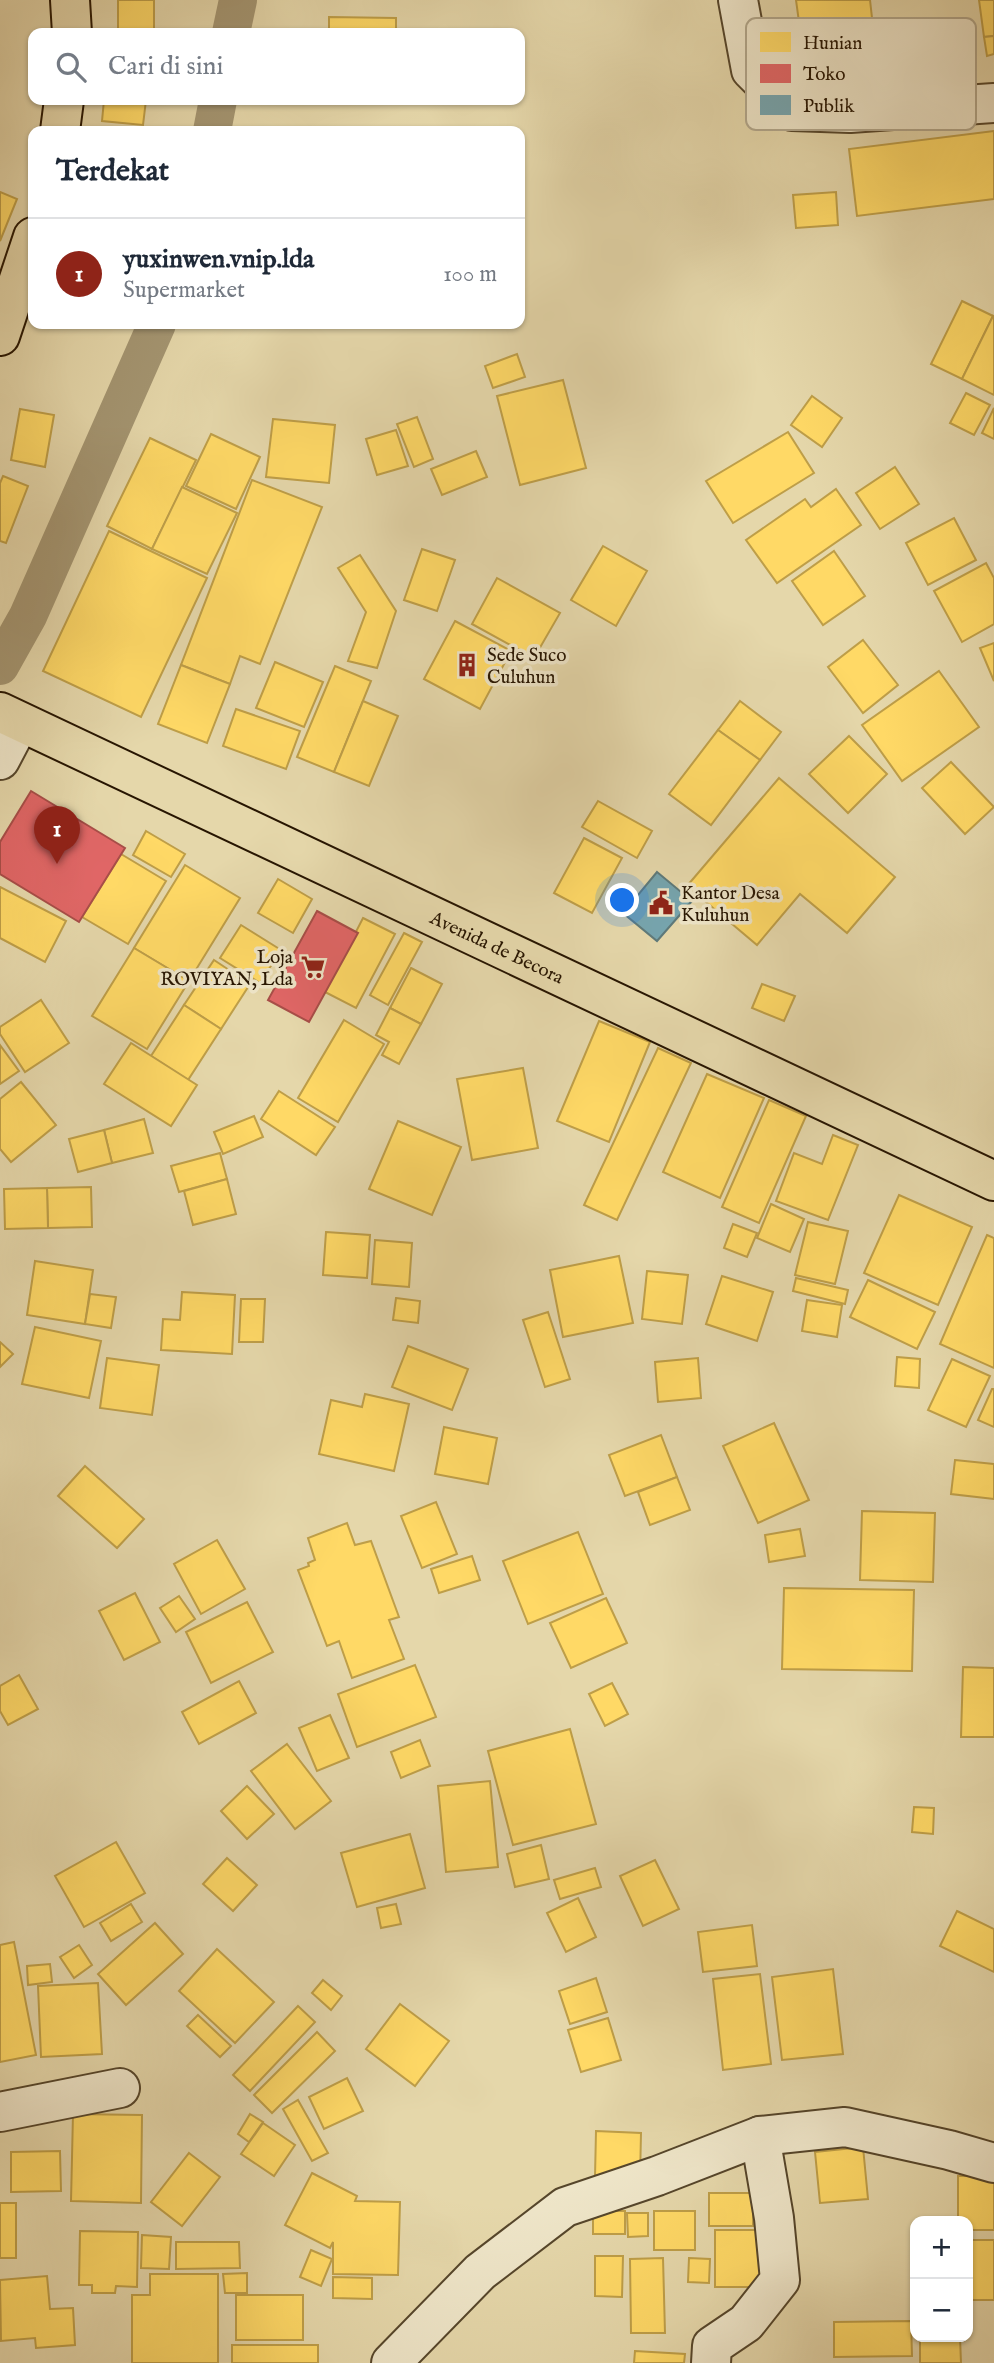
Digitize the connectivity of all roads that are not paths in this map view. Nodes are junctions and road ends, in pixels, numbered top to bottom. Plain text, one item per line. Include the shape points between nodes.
1 (70, 0) edge
2 (738, 0) edge
3 (72, 28) edge
4 (746, 43) edge
5 (994, 103) edge
6 (976, 104) edge
7 (63, 105) edge
8 (61, 126) edge
9 (28, 252) edge
10 (0, 336) edge
11 (9, 717) edge
12 (0, 760) edge
13 (994, 1181) edge
14 (120, 2088) dead end
15 (0, 2112) edge
16 (760, 2136) junction
17 (994, 2162) edge
18 (391, 2363) edge
19 (711, 2363) edge

1 - 3 main road
2 - 4 street
5 - 6 street
7 - 8 main road
9 - 10 main road
11 - 12 street
11 - 13 main road, Avenida de Becora
14 - 15 street
16 - 17 street via 845,2127
16 - 18 street via 565,2207 480,2272
16 - 19 street via 780,2280 746,2323 712,2346

